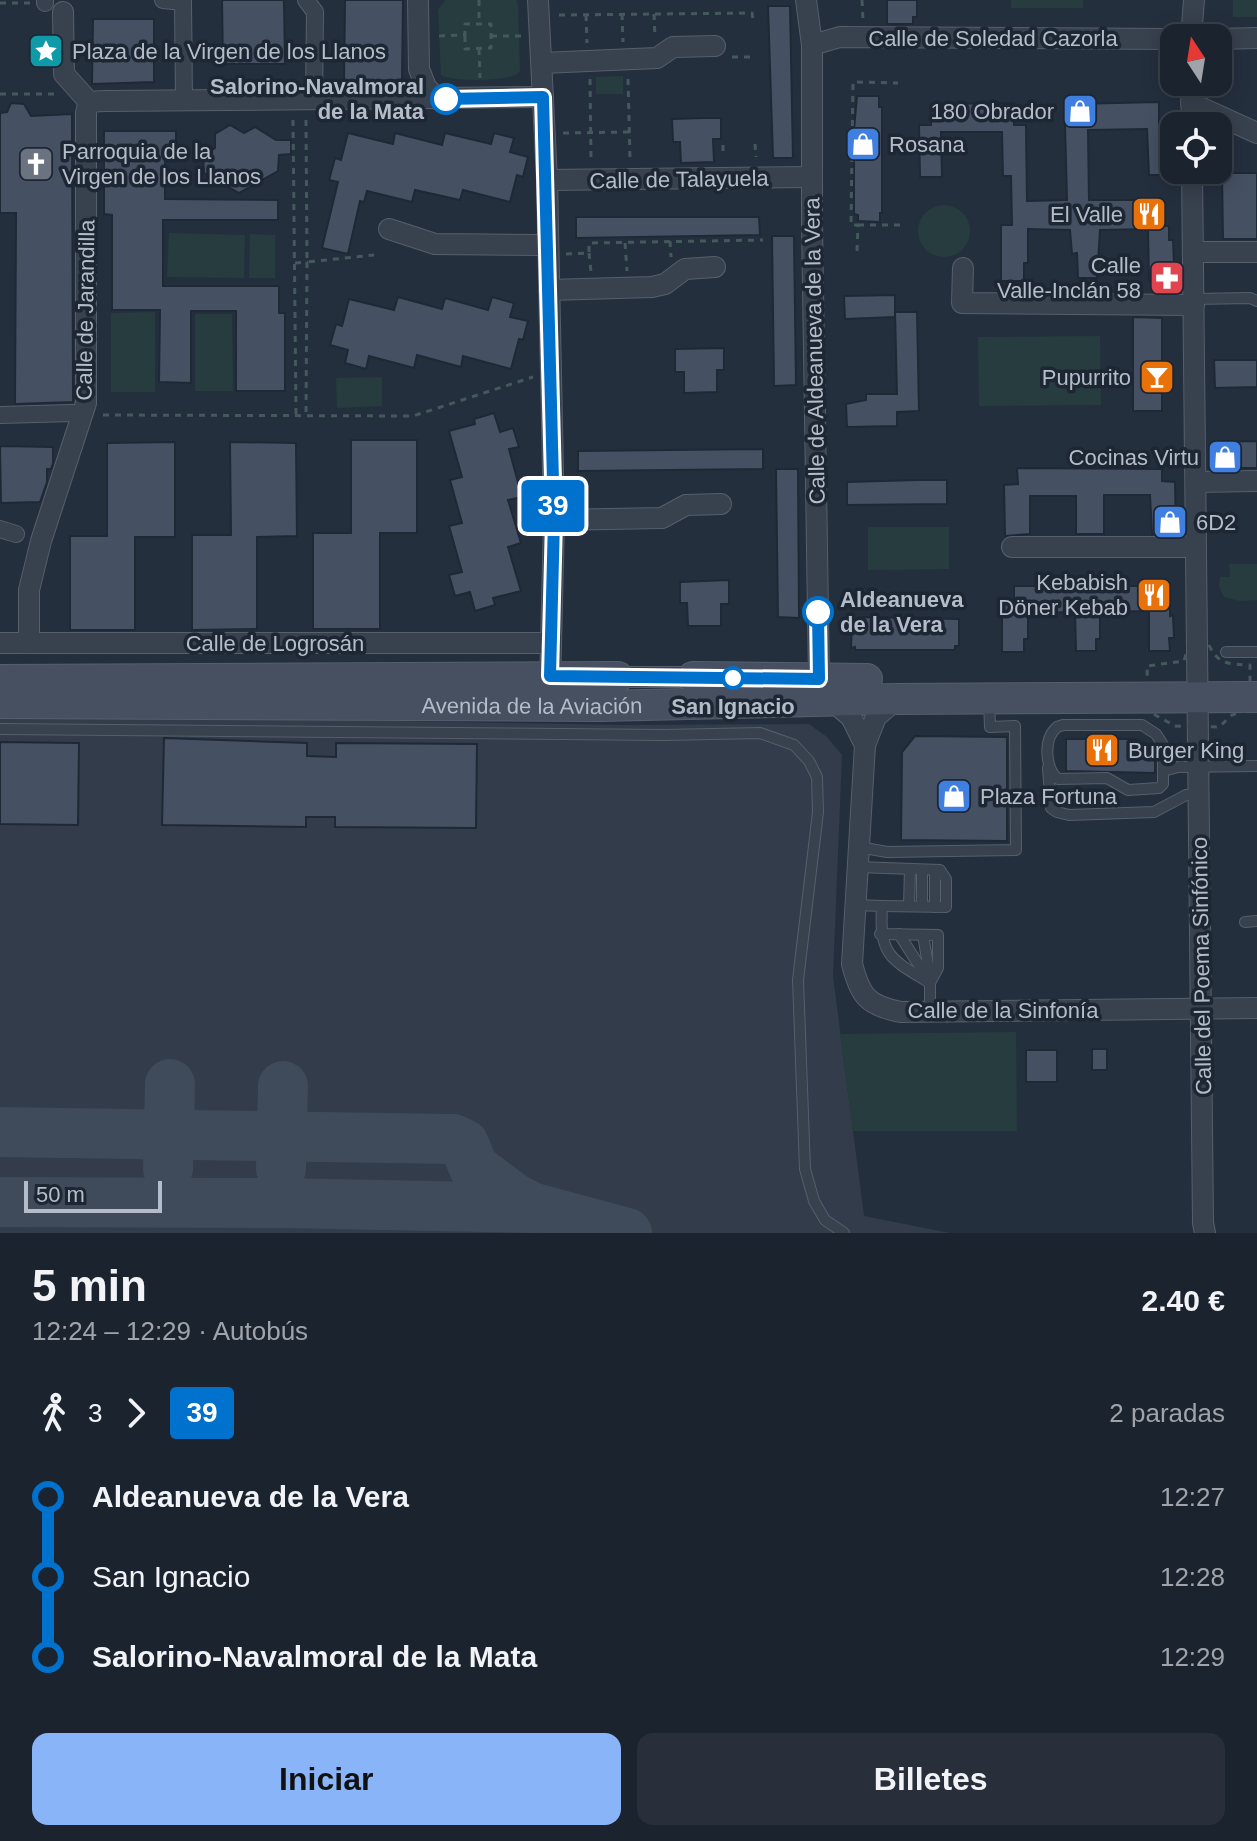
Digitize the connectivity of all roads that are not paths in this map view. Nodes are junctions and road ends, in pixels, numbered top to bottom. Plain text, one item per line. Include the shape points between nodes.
1 (163, 0) edge
2 (306, 0) edge
3 (418, 0) edge
4 (538, 0) edge
5 (806, 0) edge
6 (1194, 0) edge
7 (51, 5) edge
8 (1192, 24) edge
9 (1257, 38) edge
10 (1160, 39) edge
11 (1232, 39) edge
12 (812, 45) junction
13 (724, 52) road end
14 (542, 63) junction
15 (1191, 96) edge
16 (543, 97) junction
17 (437, 99) junction
18 (184, 101) junction
19 (1191, 103) junction
20 (310, 106) junction
21 (88, 108) junction
22 (1191, 112) edge
23 (1257, 133) edge
24 (812, 177) junction
25 (547, 180) junction
26 (1192, 184) edge
27 (389, 229) dead end
28 (553, 249) junction
29 (1193, 252) junction
30 (1257, 252) edge
31 (715, 267) dead end
32 (963, 268) dead end
33 (549, 290) junction
34 (1257, 301) edge
35 (1194, 302) junction
36 (72, 413) dead end
37 (0, 415) edge
38 (1257, 481) edge
39 (1196, 482) junction
40 (721, 504) dead end
41 (554, 520) junction
42 (1012, 547) dead end
43 (1196, 547) junction
44 (0, 643) edge
45 (29, 643) junction
46 (551, 643) junction
47 (1226, 652) dead end
48 (1257, 652) edge
49 (550, 676) junction
50 (618, 677) joint
51 (693, 677) joint
52 (1257, 677) edge
53 (0, 680) edge
54 (1198, 688) junction
55 (825, 690) junction
56 (1257, 697) edge
57 (989, 698) junction
58 (897, 699) junction
59 (0, 703) edge
60 (550, 707) junction
61 (0, 729) edge
62 (865, 745) junction
63 (1163, 747) junction
64 (1199, 761) junction
65 (1048, 766) junction
66 (1257, 766) edge
67 (1163, 771) junction
68 (1163, 784) junction
69 (1199, 794) junction
70 (1164, 808) junction
71 (858, 857) junction
72 (910, 869) junction
73 (922, 870) junction
74 (856, 905) junction
75 (882, 906) junction
76 (909, 906) junction
77 (922, 906) junction
78 (880, 934) junction
79 (899, 934) junction
80 (930, 983) junction
81 (1202, 1008) junction
82 (1257, 1008) edge
83 (930, 1011) junction
84 (844, 1233) edge
85 (1205, 1233) edge

1 - 18 street via 183,2
2 - 20 street via 315,12
3 - 17 street via 419,69
4 - 14 street
5 - 12 street, Calle de Aldeanueva de la Vera
6 - 8 street
7 - 21 street via 64,74
9 - 11 street
10 - 12 street, Calle de Soledad Cazorla via 840,37
12 - 24 street, Calle de Aldeanueva de la Vera
13 - 14 street via 673,47 657,58
14 - 16 street
15 - 19 street
16 - 17 street
16 - 25 street
17 - 20 street
18 - 20 street
18 - 21 street
19 - 22 street
19 - 23 street
21 - 45 street, Calle de Jarandilla via 86,403 29,590
24 - 25 street, Calle de Talayuela
24 - 55 street, Calle de Aldeanueva de la Vera
25 - 28 street
26 - 29 street, Calle del Poema Sinfónico
27 - 28 street via 435,244
28 - 33 street
29 - 30 street
29 - 35 street, Calle del Poema Sinfónico
31 - 33 street via 685,269 652,287
32 - 35 street via 962,303
33 - 41 street
34 - 35 lane
35 - 39 street, Calle del Poema Sinfónico
36 - 37 street
38 - 39 street
39 - 43 street, Calle del Poema Sinfónico
40 - 41 street via 686,505 662,518
41 - 46 street
42 - 43 street
43 - 54 street, Calle del Poema Sinfónico
44 - 45 street, Calle de Logrosán
45 - 46 street, Calle de Logrosán
46 - 49 street
47 - 48 lane
49 - 50 main road, Avenida de la Aviación
49 - 53 main road, Avenida de la Aviación
49 - 60 street
50 - 51 street, Avenida de la Aviación
51 - 55 main road, Avenida de la Aviación
52 - 54 main road, Avenida de la Aviación
54 - 55 main road, Avenida de la Aviación
54 - 56 main road, Avenida de la Aviación
54 - 57 main road, Avenida de la Aviación
54 - 64 street, Calle del Poema Sinfónico
55 - 58 main road, Avenida de la Aviación
55 - 60 main road, Avenida de la Aviación
55 - 62 street via 851,717
57 - 58 main road, Avenida de la Aviación
57 - 71 lane via 990,727 1015,726 1016,850
58 - 62 street, Calle de la Sinfonía via 876,717
59 - 60 main road, Avenida de la Aviación
61 - 84 lane via 760,733 794,745 817,777 818,812 798,980 805,1169 825,1220
62 - 71 street, Calle de la Sinfonía
63 - 64 lane
63 - 65 lane via 1142,725 1063,725 1049,737
63 - 67 lane
64 - 66 lane
64 - 67 lane
64 - 69 street, Calle del Poema Sinfónico
65 - 68 lane via 1058,779 1107,778 1128,790
65 - 70 lane via 1048,798 1057,812 1140,813
67 - 68 lane
68 - 70 lane
69 - 70 lane
69 - 81 street, Calle del Poema Sinfónico
71 - 72 lane
71 - 74 street, Calle de la Sinfonía
72 - 73 lane
72 - 76 lane
73 - 77 lane
73 - 77 lane via 940,870 946,879 946,907
74 - 75 lane
74 - 83 street, Calle de la Sinfonía via 852,964 867,1000 901,1012
75 - 76 lane
75 - 78 lane
76 - 77 lane
78 - 79 lane
78 - 80 lane via 886,950 903,967
79 - 80 lane
79 - 80 lane via 938,935 938,968
80 - 83 lane
81 - 82 street, Calle de la Sinfonía
81 - 83 street, Calle de la Sinfonía
81 - 85 street, Calle del Poema Sinfónico

